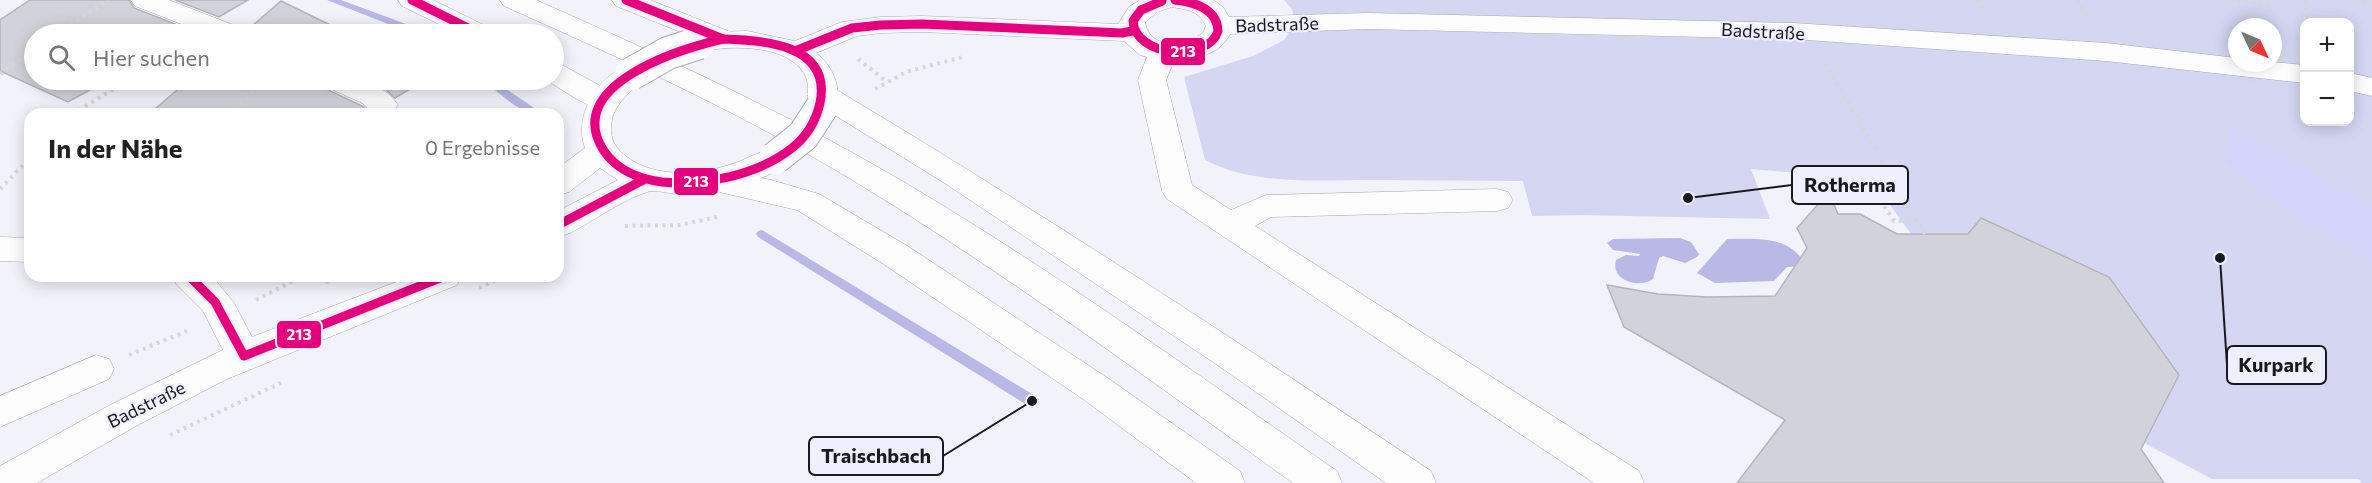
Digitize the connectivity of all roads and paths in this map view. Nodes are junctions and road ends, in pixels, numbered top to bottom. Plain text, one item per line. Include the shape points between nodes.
1 (108, 0) edge
2 (145, 0) edge
3 (412, 0) edge
4 (514, 0) edge
5 (626, 0) edge
6 (1175, 0) edge
7 (2230, 0) edge
8 (2274, 0) edge
9 (2304, 0) edge
10 (2356, 0) edge
11 (2372, 4) edge
12 (1147, 10) edge
13 (2308, 18) edge
14 (73, 24) edge
15 (206, 24) edge
16 (460, 24) edge
17 (1220, 26) junction
18 (1808, 33) junction
19 (711, 41) junction
20 (795, 51) junction
21 (1162, 52) junction
22 (973, 55) dead end
23 (24, 57) edge
24 (0, 74) edge
25 (2300, 74) edge
26 (564, 77) edge
27 (2354, 83) edge
28 (2372, 87) edge
29 (112, 90) edge
30 (255, 90) edge
31 (358, 90) edge
32 (605, 100) junction
33 (832, 104) junction
34 (82, 108) edge
35 (236, 108) edge
36 (381, 108) edge
37 (602, 151) junction
38 (24, 164) edge
39 (773, 175) junction
40 (645, 179) junction
41 (564, 180) edge
42 (0, 189) edge
43 (1497, 200) dead end
44 (1880, 200) dead end
45 (1917, 221) junction
46 (564, 222) edge
47 (1230, 225) junction
48 (615, 227) dead end
49 (1924, 234) dead end
50 (0, 249) edge
51 (24, 250) edge
52 (199, 282) edge
53 (291, 282) edge
54 (330, 282) edge
55 (400, 282) edge
56 (431, 282) edge
57 (339, 284) dead end
58 (224, 316) junction
59 (294, 335) junction
60 (244, 356) junction
61 (96, 369) joint
62 (0, 412) edge
63 (3, 483) edge
64 (1226, 483) edge
65 (1323, 483) edge
66 (1417, 483) edge
67 (1625, 483) edge

1 - 14 path
2 - 15 street
3 - 16 street
4 - 65 street via 728,99 858,170 989,252
5 - 19 street
6 - 17 street, Badstraße via 1210,9
7 - 8 path via 2267,4
9 - 13 path
10 - 11 path
12 - 20 street via 1122,33 881,25 852,28
12 - 21 street via 1142,44
17 - 18 street, Badstraße via 1368,21
17 - 21 street, Badstraße via 1218,34 1202,47
18 - 25 street, Badstraße via 2106,52
18 - 45 path
19 - 20 street via 758,41
19 - 32 street, bridge via 668,53 631,74
20 - 33 street via 821,76
21 - 47 street via 1152,80 1178,191
22 - 33 path via 925,65 886,81 868,95
23 - 24 path
26 - 32 street
27 - 28 street
29 - 34 path
30 - 35 path
31 - 36 street via 372,96 383,105
32 - 37 street via 597,117 596,133
33 - 39 street, bridge
33 - 66 street via 957,176
37 - 40 street via 625,171
37 - 41 street
38 - 42 path
39 - 40 street via 678,183
39 - 48 path via 736,213 680,225
39 - 64 street via 808,202 897,256 1096,390
40 - 46 street
43 - 47 street via 1266,206
44 - 45 path via 1894,221
45 - 49 path
47 - 67 street
50 - 51 street
52 - 58 street
53 - 58 path
54 - 57 path
55 - 59 street, Badstraße
56 - 59 street, Badstraße
58 - 60 street
58 - 61 path
59 - 60 street, Badstraße
60 - 63 street, Badstraße via 83,435
61 - 62 street

